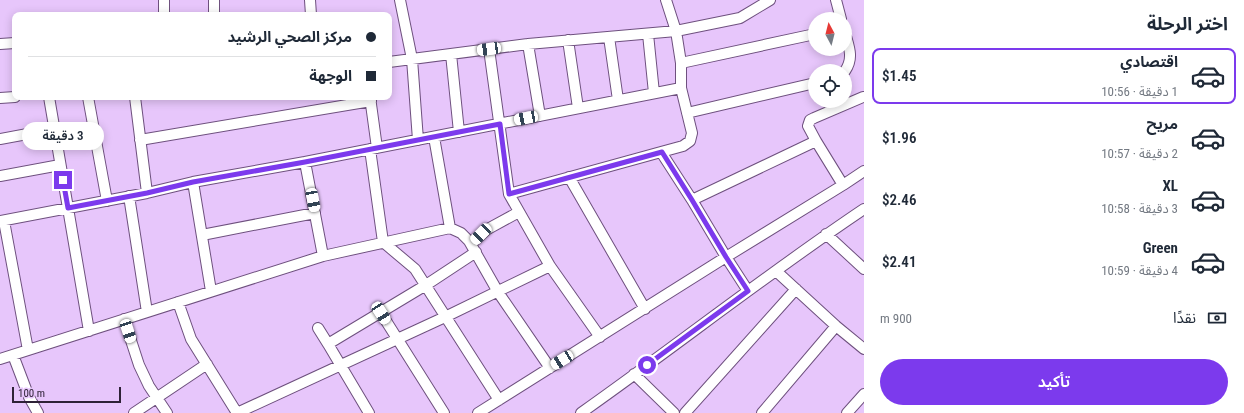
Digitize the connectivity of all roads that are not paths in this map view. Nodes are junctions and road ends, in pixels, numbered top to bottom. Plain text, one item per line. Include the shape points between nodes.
1 (164, 0) edge
2 (214, 0) edge
3 (310, 0) edge
4 (400, 0) edge
5 (666, 0) edge
6 (770, 0) edge
7 (836, 0) edge
8 (164, 12) edge
9 (214, 12) edge
10 (311, 12) edge
11 (839, 12) edge
12 (676, 31) junction
13 (648, 34) junction
14 (808, 36) edge
15 (609, 37) junction
16 (568, 40) junction
17 (12, 43) edge
18 (0, 44) edge
19 (528, 44) junction
20 (489, 49) junction
21 (451, 54) junction
22 (412, 59) junction
23 (392, 62) edge
24 (681, 63) junction
25 (808, 85) edge
26 (681, 88) junction
27 (654, 93) junction
28 (12, 97) edge
29 (0, 98) edge
30 (863, 98) edge
31 (49, 100) edge
32 (89, 100) edge
33 (135, 100) edge
34 (364, 100) edge
35 (370, 100) edge
36 (618, 100) junction
37 (578, 108) junction
38 (687, 113) junction
39 (540, 116) junction
40 (500, 124) junction
41 (54, 129) junction
42 (459, 132) junction
43 (434, 136) junction
44 (0, 139) edge
45 (140, 140) junction
46 (418, 140) junction
47 (816, 141) junction
48 (374, 148) junction
49 (662, 152) junction
50 (305, 162) junction
51 (60, 166) junction
52 (864, 171) edge
53 (0, 176) edge
54 (569, 177) junction
55 (193, 182) junction
56 (843, 185) junction
57 (147, 193) junction
58 (509, 194) junction
59 (128, 196) junction
60 (692, 200) junction
61 (107, 201) junction
62 (68, 208) junction
63 (864, 209) edge
64 (519, 212) junction
65 (315, 213) junction
66 (2, 221) edge
67 (450, 228) junction
68 (826, 234) junction
69 (202, 235) junction
70 (383, 242) junction
71 (473, 248) junction
72 (323, 256) junction
73 (726, 257) junction
74 (550, 266) junction
75 (864, 269) edge
76 (776, 271) junction
77 (426, 285) junction
78 (796, 289) junction
79 (212, 291) junction
80 (748, 291) junction
81 (498, 292) junction
82 (178, 302) junction
83 (644, 309) junction
84 (147, 312) junction
85 (381, 313) junction
86 (445, 317) junction
87 (124, 319) junction
88 (836, 326) junction
89 (318, 328) dead end
90 (89, 331) junction
91 (600, 337) junction
92 (398, 338) junction
93 (328, 344) junction
94 (864, 349) edge
95 (28, 350) junction
96 (13, 355) junction
97 (0, 359) edge
98 (207, 364) junction
99 (340, 366) junction
100 (550, 368) junction
101 (634, 374) junction
102 (864, 394) edge
103 (157, 398) junction
104 (499, 400) junction
105 (587, 411) edge
106 (38, 413) edge
107 (134, 413) edge
108 (167, 413) edge
109 (237, 413) edge
110 (368, 413) edge
111 (444, 413) edge
112 (478, 413) edge
113 (674, 413) edge
114 (685, 413) edge
115 (762, 413) edge
116 (847, 413) edge

1 - 8 street
2 - 9 street
3 - 10 street
4 - 22 street
5 - 12 street
6 - 12 street via 740,18
7 - 11 street
12 - 13 street
12 - 24 street
13 - 15 street
13 - 27 street
14 - 24 street
15 - 16 street
15 - 36 street
16 - 19 street
16 - 37 street
17 - 18 street
19 - 20 street
19 - 39 street
20 - 21 street
20 - 40 street
21 - 22 street
21 - 42 street
22 - 23 street
22 - 46 street
24 - 26 street
25 - 38 street
26 - 27 street
26 - 38 street
27 - 36 street
28 - 29 street
30 - 47 street via 810,120 808,126
31 - 41 street
32 - 61 street
33 - 45 street
34 - 45 street
35 - 48 street
36 - 37 street
37 - 39 street
38 - 49 street via 692,133 690,141 683,146
39 - 40 street
40 - 42 street
40 - 58 street
41 - 44 street
41 - 51 street
42 - 43 street
43 - 46 street
43 - 67 street
45 - 57 street
46 - 48 street
47 - 56 street
47 - 60 street
48 - 50 street
48 - 70 street
49 - 54 street
49 - 60 street
50 - 55 street
50 - 65 street
51 - 53 street
51 - 62 street
52 - 56 street
54 - 58 street
54 - 83 street
55 - 57 street
55 - 69 street
56 - 73 street
57 - 59 street
58 - 64 street
59 - 61 street
59 - 84 street
60 - 73 street
61 - 62 street
62 - 66 street
62 - 90 street
63 - 68 street
64 - 71 street via 486,230
64 - 74 street
65 - 69 street
65 - 72 street
66 - 95 street
67 - 70 street
67 - 71 street via 461,233
68 - 75 street
68 - 76 street
69 - 79 street
70 - 72 street
70 - 77 street via 415,269
71 - 77 street
71 - 81 street
72 - 79 street
73 - 80 street
73 - 83 street
74 - 81 street
74 - 91 street
76 - 78 street
76 - 80 street
77 - 85 street
77 - 86 street
78 - 88 street
78 - 114 street
79 - 82 street
80 - 101 street
81 - 86 street
81 - 100 street
82 - 84 street
82 - 98 street via 191,339
83 - 91 street
84 - 87 street
85 - 92 street
85 - 93 street
86 - 92 street
86 - 104 street
87 - 90 street
87 - 103 street via 139,365
88 - 94 street
88 - 115 street
89 - 93 street
90 - 95 street
91 - 100 street
92 - 99 street
92 - 111 street
93 - 99 street
95 - 96 street
96 - 97 street
96 - 106 street
98 - 103 street
98 - 109 street
99 - 109 street
99 - 110 street
100 - 104 street
101 - 105 street
101 - 113 street
102 - 116 street
103 - 107 street
103 - 108 street
104 - 112 street

